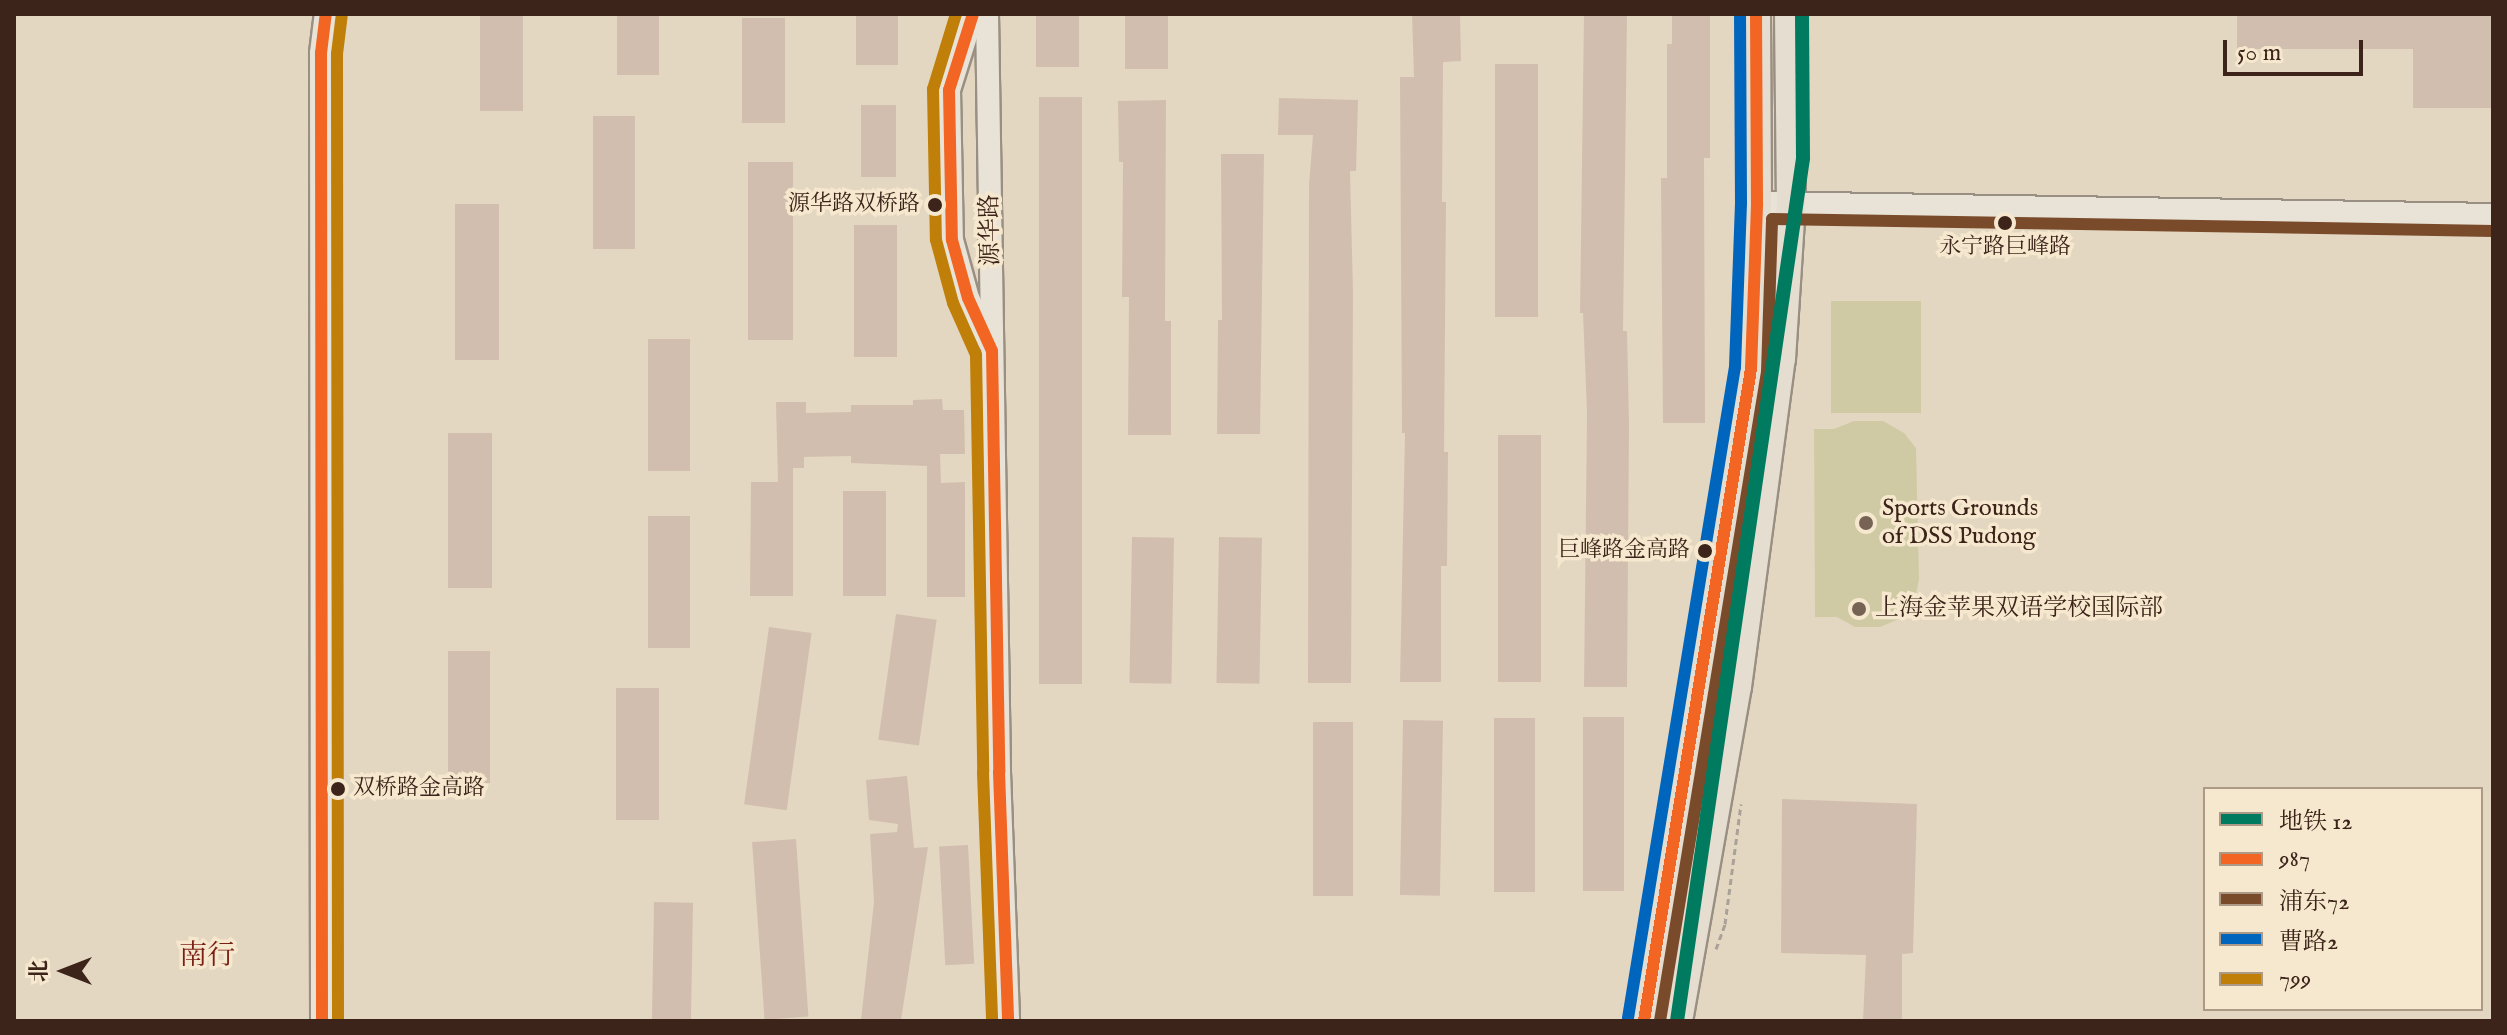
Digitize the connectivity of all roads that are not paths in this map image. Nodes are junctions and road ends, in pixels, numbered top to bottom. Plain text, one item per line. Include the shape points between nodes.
1 (326, 14) edge
2 (973, 14) edge
3 (987, 14) edge
4 (1756, 14) edge
5 (1789, 14) edge
6 (1757, 203) junction
7 (1791, 203) junction
8 (2493, 215) edge
9 (992, 351) junction
10 (322, 1021) edge
11 (1008, 1021) edge
12 (1644, 1021) edge
13 (1678, 1021) edge

1 - 10 street via 321,53
2 - 9 street via 949,90 952,240 968,298
3 - 9 street, 源华路
4 - 6 main road
5 - 7 main road
6 - 7 street
6 - 12 main road via 1751,369
7 - 8 street
7 - 13 main road via 1781,359 1757,559
9 - 11 street, 源华路

